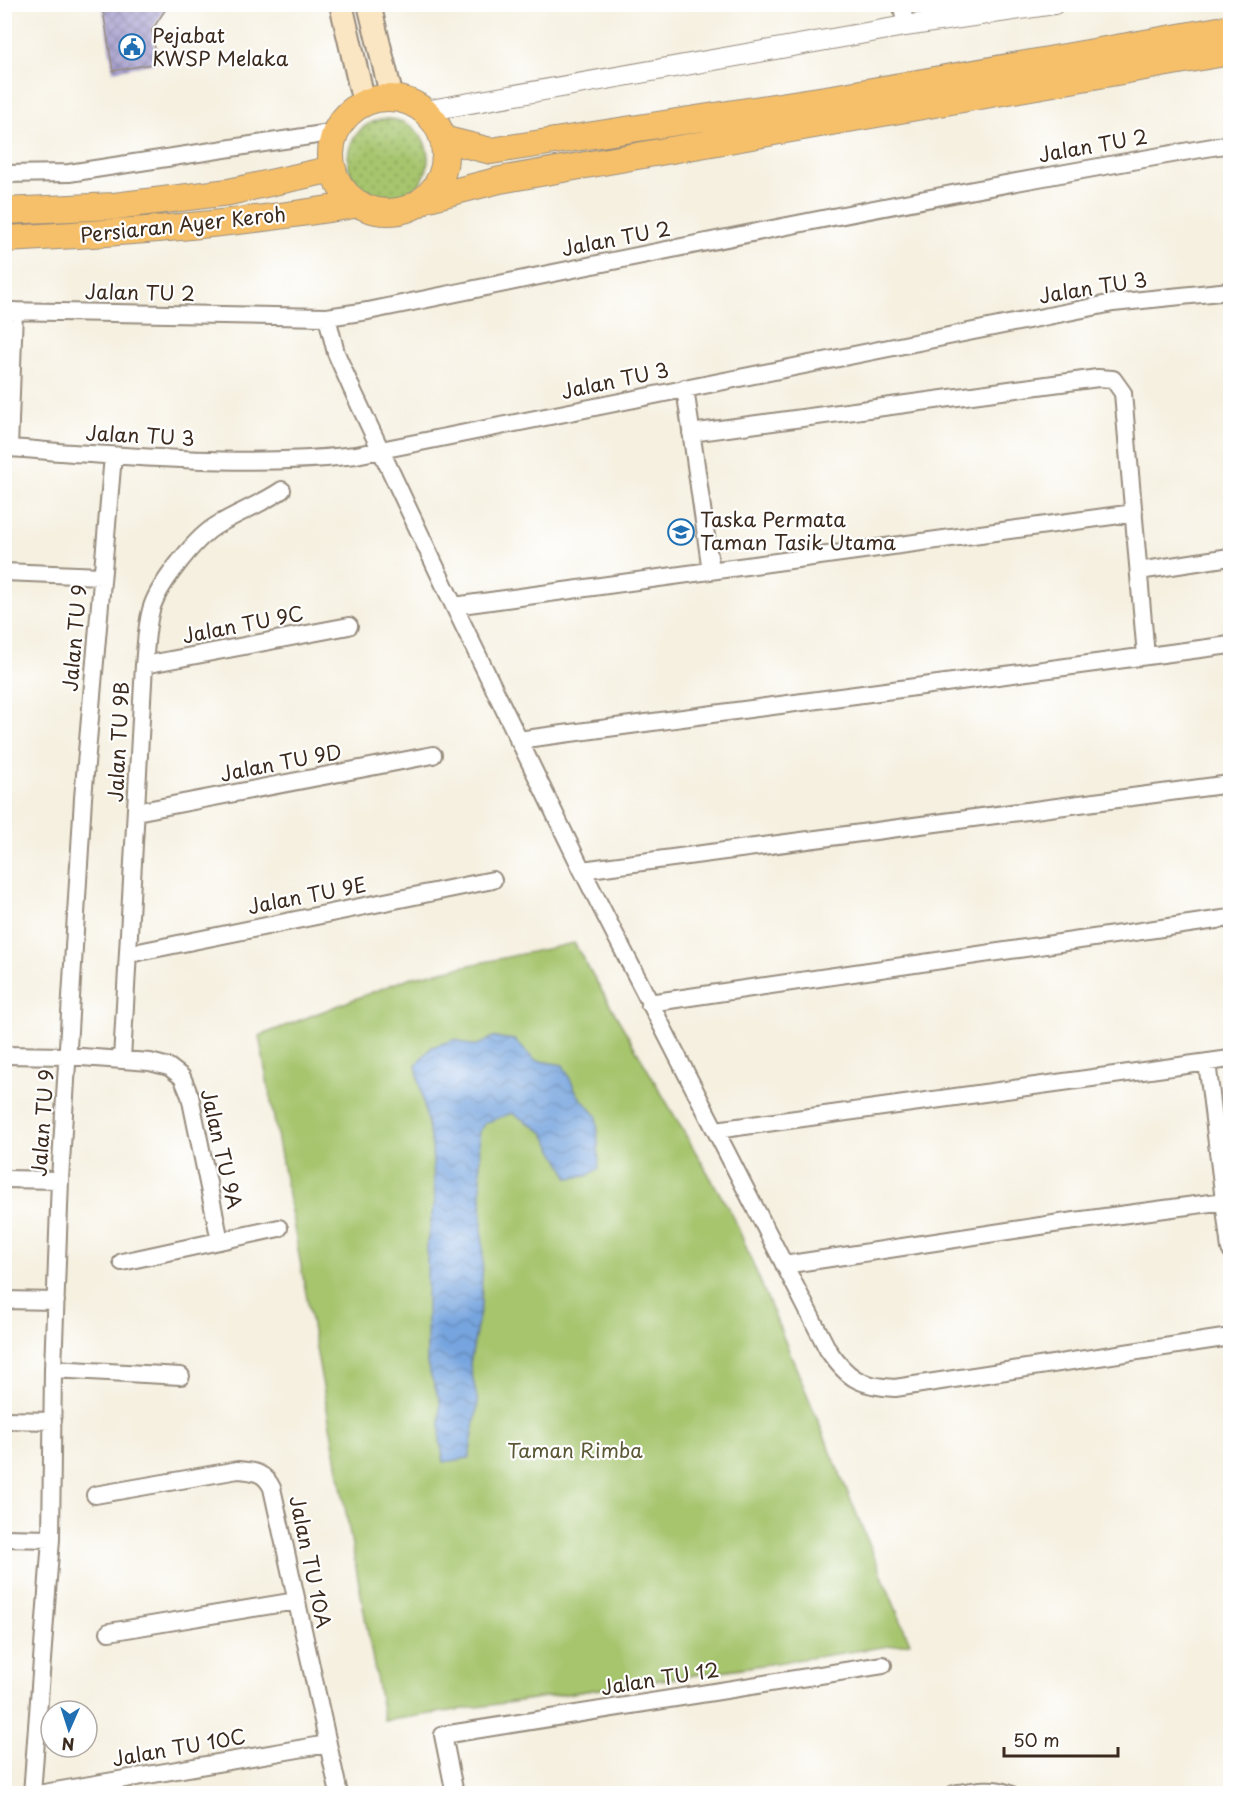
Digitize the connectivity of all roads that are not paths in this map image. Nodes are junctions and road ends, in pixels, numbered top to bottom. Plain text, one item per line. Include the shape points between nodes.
1 (341, 4) edge
2 (369, 4) edge
3 (902, 4) edge
4 (1054, 4) edge
5 (905, 26) junction
6 (1230, 28) edge
7 (1230, 52) edge
8 (392, 98) junction
9 (364, 103) junction
10 (425, 111) junction
11 (336, 132) junction
12 (443, 139) junction
13 (1230, 144) edge
14 (333, 169) junction
15 (4, 174) edge
16 (424, 199) junction
17 (360, 204) junction
18 (4, 211) edge
19 (4, 239) edge
20 (1230, 291) edge
21 (9, 311) edge
22 (327, 317) junction
23 (685, 388) junction
24 (692, 433) junction
25 (7, 448) edge
26 (381, 451) junction
27 (113, 456) junction
28 (282, 490) dead end
29 (1134, 513) junction
30 (1230, 557) edge
31 (711, 571) junction
32 (1139, 571) junction
33 (4, 572) edge
34 (101, 576) junction
35 (454, 606) junction
36 (349, 626) dead end
37 (1230, 645) edge
38 (1146, 656) junction
39 (144, 665) junction
40 (518, 740) junction
41 (433, 755) dead end
42 (1230, 784) edge
43 (136, 812) junction
44 (582, 870) junction
45 (493, 880) dead end
46 (1230, 918) edge
47 (129, 954) junction
48 (649, 1003) junction
49 (4, 1055) edge
50 (68, 1056) junction
51 (122, 1059) junction
52 (1230, 1059) edge
53 (1207, 1062) junction
54 (716, 1130) junction
55 (4, 1179) edge
56 (60, 1180) junction
57 (1225, 1201) junction
58 (279, 1228) dead end
59 (220, 1241) junction
60 (1230, 1249) edge
61 (122, 1262) dead end
62 (784, 1264) junction
63 (4, 1300) edge
64 (56, 1301) junction
65 (1230, 1337) edge
66 (53, 1369) junction
67 (181, 1376) dead end
68 (4, 1420) edge
69 (53, 1421) junction
70 (95, 1495) dead end
71 (4, 1538) edge
72 (51, 1539) junction
73 (296, 1601) junction
74 (109, 1632) dead end
75 (883, 1665) dead end
76 (327, 1744) junction
77 (32, 1794) edge
78 (38, 1794) edge
79 (339, 1794) edge
80 (455, 1794) edge
81 (954, 1794) edge
82 (1009, 1794) edge

1 - 9 main road
2 - 8 main road
3 - 5 street
4 - 5 street
5 - 10 street
6 - 12 main road via 838,97 491,151
7 - 16 main road via 500,180
8 - 9 main road
8 - 10 main road
9 - 11 main road via 343,120
10 - 12 main road
11 - 14 main road via 331,150
11 - 15 street via 69,173
12 - 16 main road via 443,172
13 - 22 street, Jalan TU 2 via 837,216
14 - 17 main road via 348,195
14 - 18 main road, Persiaran Ayer Keroh via 229,192 114,206
16 - 17 main road via 393,211
17 - 19 main road, Persiaran Ayer Keroh via 172,229
20 - 23 street, Jalan TU 3 via 1113,303
21 - 22 street, Jalan TU 2
21 - 25 street
22 - 26 street via 336,353
23 - 24 street
23 - 26 street, Jalan TU 3
24 - 29 street via 1113,379 1123,393
24 - 31 street
25 - 27 street, Jalan TU 3
26 - 27 street, Jalan TU 3 via 290,460
26 - 35 street
27 - 34 street, Jalan TU 9
28 - 39 street, Jalan TU 9B via 211,529 160,588 151,609
29 - 31 street
29 - 32 street
30 - 32 street
31 - 35 street
32 - 38 street
33 - 34 street
34 - 50 street, Jalan TU 9
35 - 40 street
36 - 39 street, Jalan TU 9C
37 - 38 street
38 - 40 street
39 - 43 street, Jalan TU 9B
40 - 44 street
41 - 43 street, Jalan TU 9D
42 - 44 street
43 - 47 street, Jalan TU 9B
44 - 48 street
45 - 47 street, Jalan TU 9E
46 - 48 street
47 - 51 street, Jalan TU 9B
48 - 54 street
49 - 50 street, Jalan TU 9A
50 - 51 street, Jalan TU 9A
50 - 56 street, Jalan TU 9
51 - 59 street, Jalan TU 9A via 160,1064 182,1077 190,1096
52 - 53 street
53 - 54 street
53 - 57 street
54 - 62 street
55 - 56 street
56 - 64 street, Jalan TU 9
57 - 60 street
57 - 62 street
58 - 59 street, Jalan TU 9A
59 - 61 street, Jalan TU 9A
62 - 65 street via 840,1367 854,1380 873,1387 895,1388
63 - 64 street
64 - 66 street, Jalan TU 9
66 - 67 street
66 - 69 street, Jalan TU 9
68 - 69 street
69 - 72 street, Jalan TU 9
70 - 73 street, Jalan TU 10A via 211,1473 251,1470 261,1474 272,1488
71 - 72 street
72 - 77 street, Jalan TU 9
73 - 74 street
73 - 76 street, Jalan TU 10A
75 - 80 street, Jalan TU 12 via 443,1735
76 - 78 street, Jalan TU 10C
76 - 79 street, Jalan TU 10A
81 - 82 street via 983,1789

